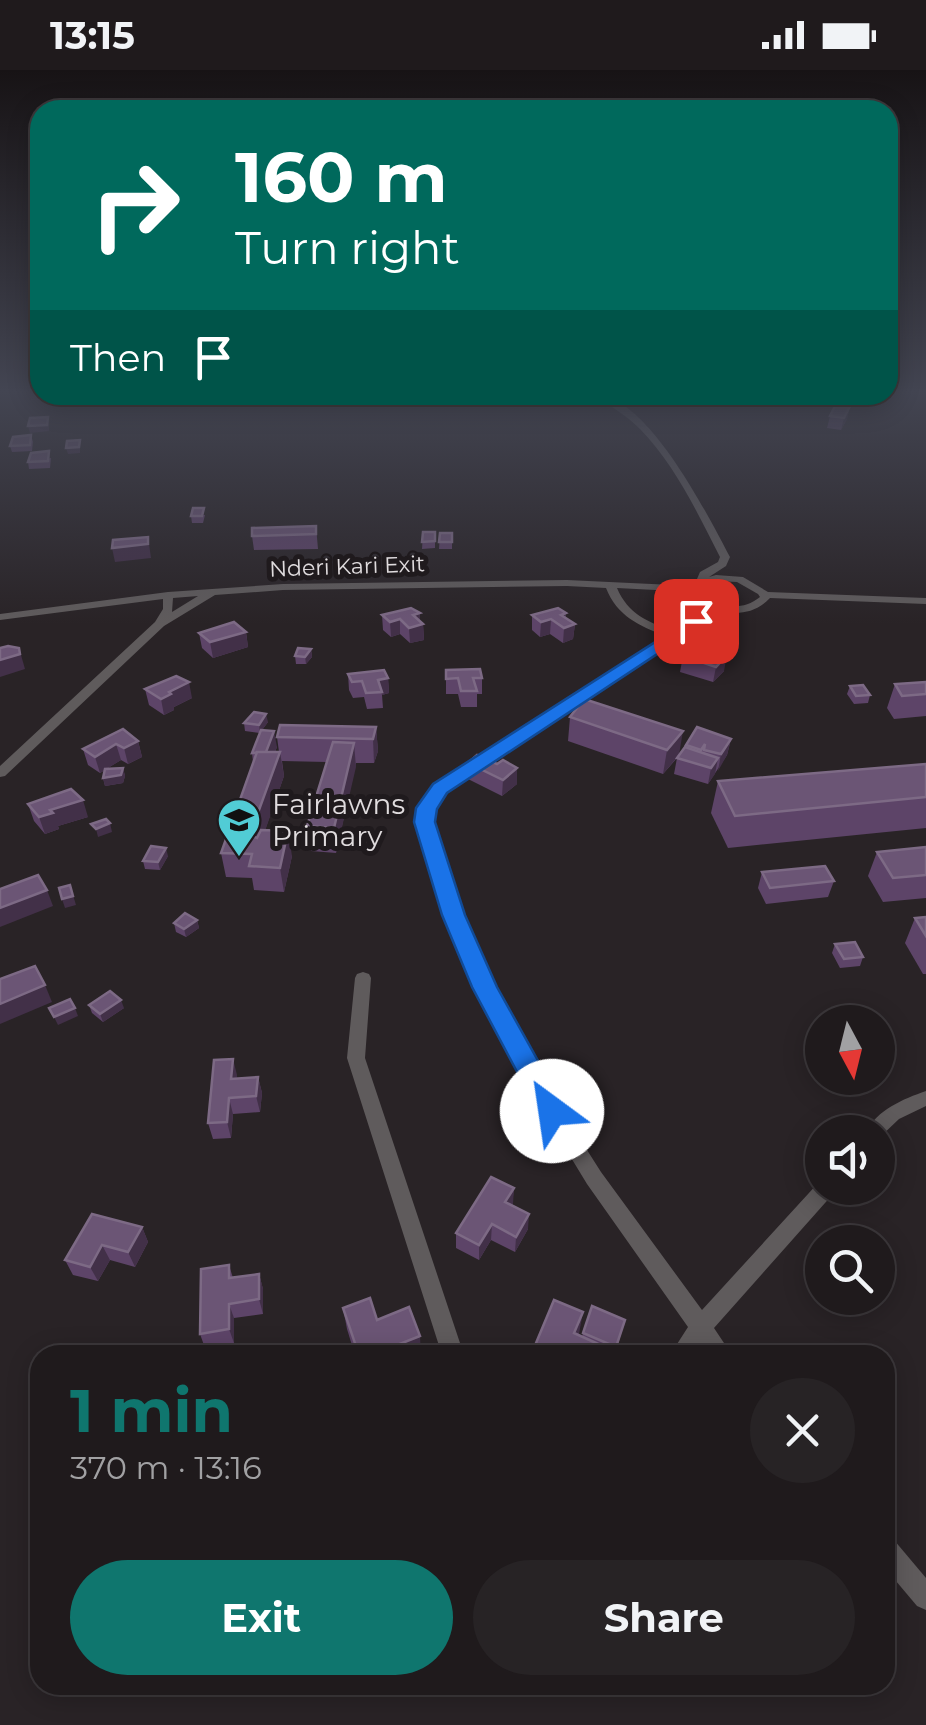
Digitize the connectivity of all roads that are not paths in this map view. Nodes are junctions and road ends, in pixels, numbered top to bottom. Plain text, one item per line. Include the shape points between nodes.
1 (673, 470) edge
2 (610, 584) junction
3 (700, 586) junction
4 (212, 592) junction
5 (168, 595) junction
6 (766, 595) junction
7 (926, 602) edge
8 (717, 607) junction
9 (0, 617) edge
10 (160, 624) junction
11 (674, 635) junction
12 (0, 773) edge
13 (364, 978) dead end
14 (926, 1098) edge
15 (892, 1115) edge
16 (811, 1205) edge
17 (699, 1329) junction
18 (450, 1345) edge
19 (688, 1345) edge
20 (712, 1345) edge
21 (895, 1561) edge
22 (926, 1598) edge

1 - 3 street via 725,557
2 - 3 street, Nderi Kari Exit
2 - 4 street, Nderi Kari Exit via 360,584
2 - 11 street via 630,618
3 - 6 street, Nderi Kari Exit via 739,579
3 - 8 street via 701,599
4 - 5 street, Nderi Kari Exit
4 - 10 street
5 - 9 street, Nderi Kari Exit
5 - 10 street
6 - 7 street
6 - 8 street via 752,608
8 - 11 street
10 - 12 street
11 - 17 street via 440,789 425,822 453,915 531,1078
13 - 18 street via 356,1058
14 - 15 street
16 - 17 street
17 - 19 street
17 - 20 street
21 - 22 street

